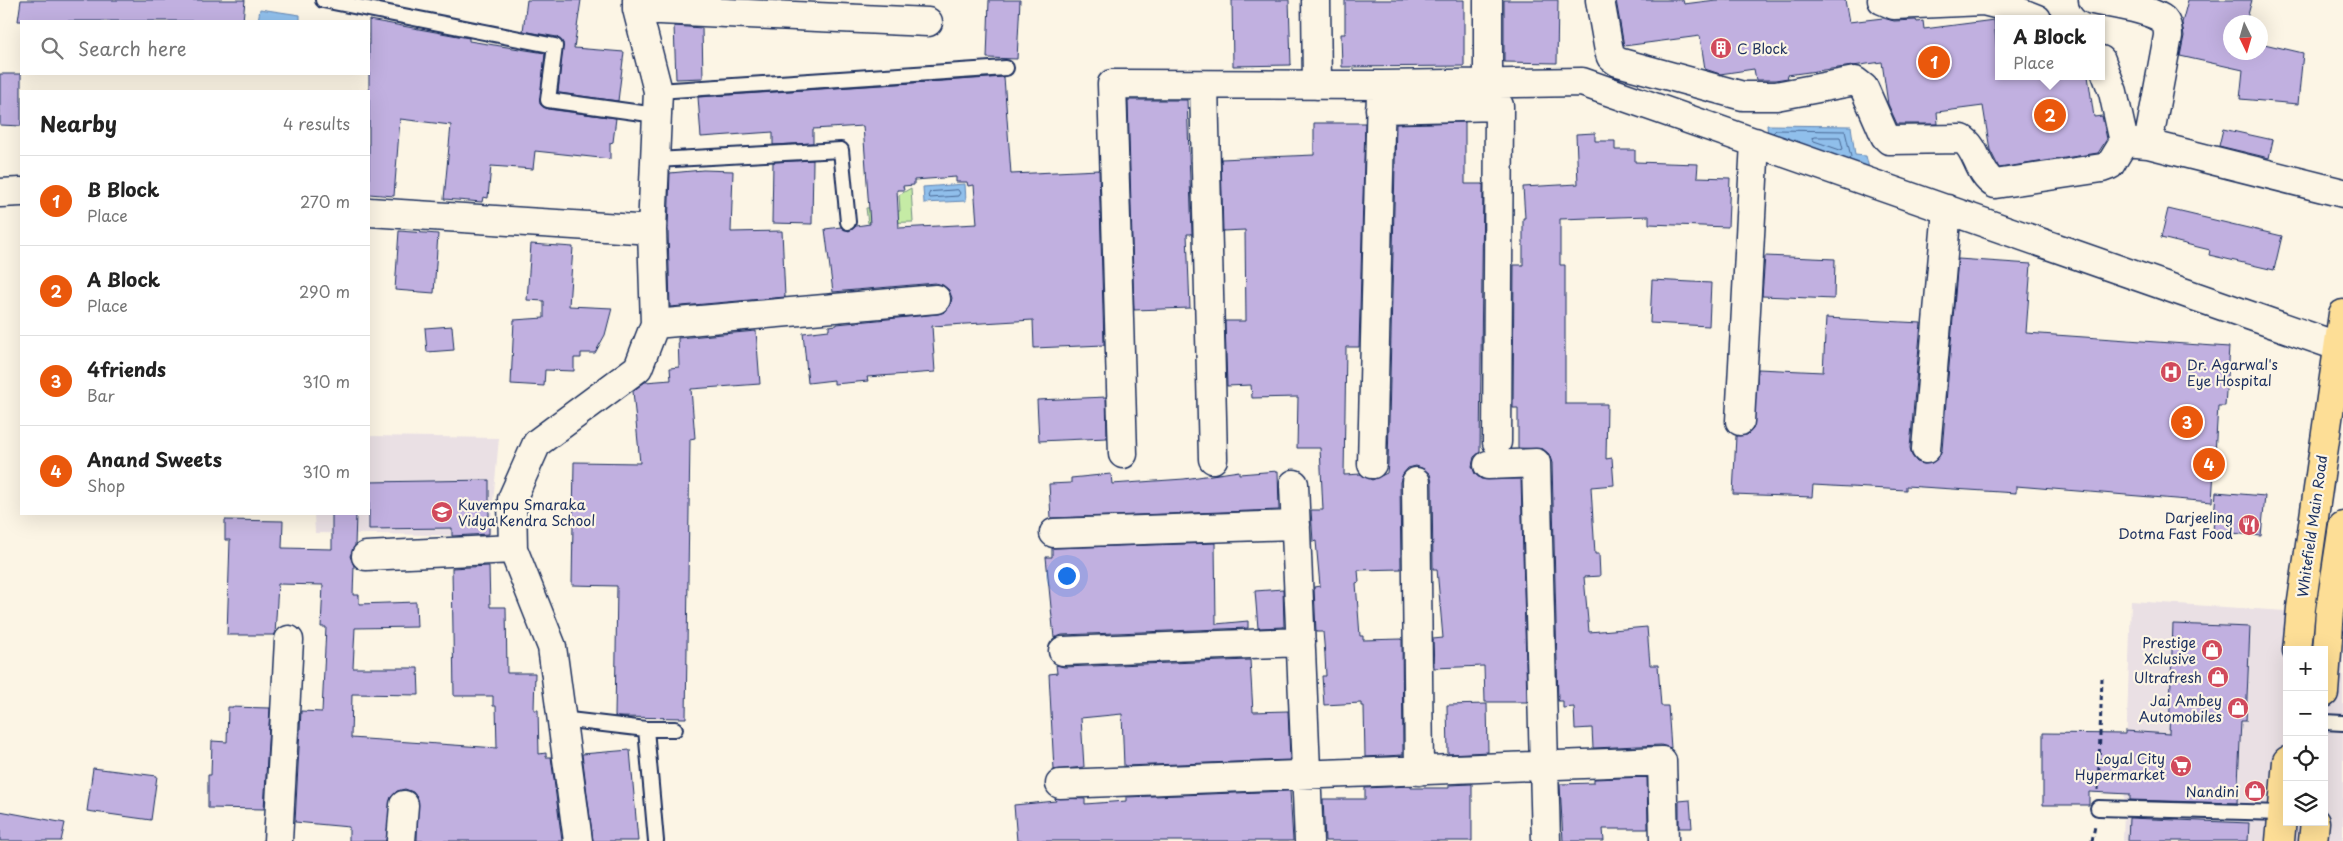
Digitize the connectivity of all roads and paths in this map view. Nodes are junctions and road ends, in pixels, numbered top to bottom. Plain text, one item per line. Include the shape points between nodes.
1 (323, 0) edge
2 (1316, 0) edge
3 (1488, 0) edge
4 (1600, 0) edge
5 (1882, 0) edge
6 (2093, 0) edge
7 (637, 4) edge
8 (2027, 15) edge
9 (928, 22) dead end
10 (1006, 68) dead end
11 (2105, 71) edge
12 (1488, 84) junction
13 (1204, 85) junction
14 (1317, 85) junction
15 (1380, 97) junction
16 (657, 103) junction
17 (1755, 142) junction
18 (2136, 143) junction
19 (656, 160) junction
20 (20, 192) edge
21 (0, 193) edge
22 (2343, 193) edge
23 (1947, 209) junction
24 (370, 212) edge
25 (848, 222) dead end
26 (652, 230) junction
27 (936, 299) dead end
28 (2343, 314) edge
29 (655, 324) junction
30 (2338, 346) junction
31 (1740, 422) dead end
32 (1926, 449) dead end
33 (1123, 454) dead end
34 (1213, 459) dead end
35 (1372, 464) dead end
36 (1416, 482) dead end
37 (1294, 484) dead end
38 (1296, 524) junction
39 (2343, 526) edge
40 (1054, 533) dead end
41 (513, 550) junction
42 (366, 556) dead end
43 (2301, 608) junction
44 (2330, 611) junction
45 (289, 640) dead end
46 (1301, 642) junction
47 (2297, 646) edge
48 (1063, 651) dead end
49 (2102, 678) dead end
50 (2324, 691) edge
51 (561, 719) junction
52 (2328, 722) edge
53 (2343, 723) edge
54 (646, 729) junction
55 (675, 729) dead end
56 (1545, 767) junction
57 (1419, 771) junction
58 (1306, 775) junction
59 (2285, 781) edge
60 (1060, 784) dead end
61 (404, 805) dead end
62 (2098, 808) junction
63 (2282, 813) junction
64 (2315, 826) edge
65 (278, 841) edge
66 (401, 841) edge
67 (578, 841) edge
68 (656, 841) edge
69 (1309, 841) edge
70 (1546, 841) edge
71 (1664, 841) edge
72 (2092, 841) edge
73 (2280, 841) edge
74 (2313, 841) edge

1 - 16 lane via 555,46 548,100
2 - 14 street
3 - 12 street
4 - 18 street via 1609,51 1618,62 1753,96 1776,96 1854,81 1864,88 1885,136 1890,140 1962,138 1980,169 1995,184 2102,168
5 - 8 street via 1894,5 1984,1
6 - 18 street via 2147,12 2162,19 2167,26 2168,36
7 - 9 street
7 - 16 street
10 - 16 lane
11 - 18 street
12 - 15 street
12 - 17 street via 1582,82
13 - 14 street
13 - 33 street via 1112,84
13 - 34 street
14 - 15 street
15 - 35 street
15 - 56 street via 1499,106 1492,454 1536,463
16 - 19 street
17 - 23 street
17 - 31 street
18 - 22 street
19 - 25 lane via 842,150
19 - 26 street
20 - 21 street
23 - 30 street
23 - 32 street
24 - 26 street
26 - 29 street
27 - 29 street
28 - 30 main road, Whitefield Main Road
29 - 41 street via 638,368 537,442 512,499
30 - 43 main road, Whitefield Main Road
36 - 57 street
37 - 38 street
38 - 40 street
38 - 46 street
39 - 44 main road
41 - 42 street
41 - 51 street via 552,647
43 - 44 main road
43 - 47 main road, Whitefield Main Road
44 - 50 main road
45 - 65 street
46 - 48 street
46 - 58 street
49 - 62 path
51 - 54 lane
51 - 67 street
52 - 53 lane
54 - 55 lane
54 - 68 lane
56 - 57 street
56 - 70 street
56 - 71 street via 1662,761
57 - 58 street
58 - 60 street
58 - 69 street
59 - 63 main road
61 - 66 street
62 - 63 lane
62 - 72 path
63 - 73 main road
64 - 74 main road

